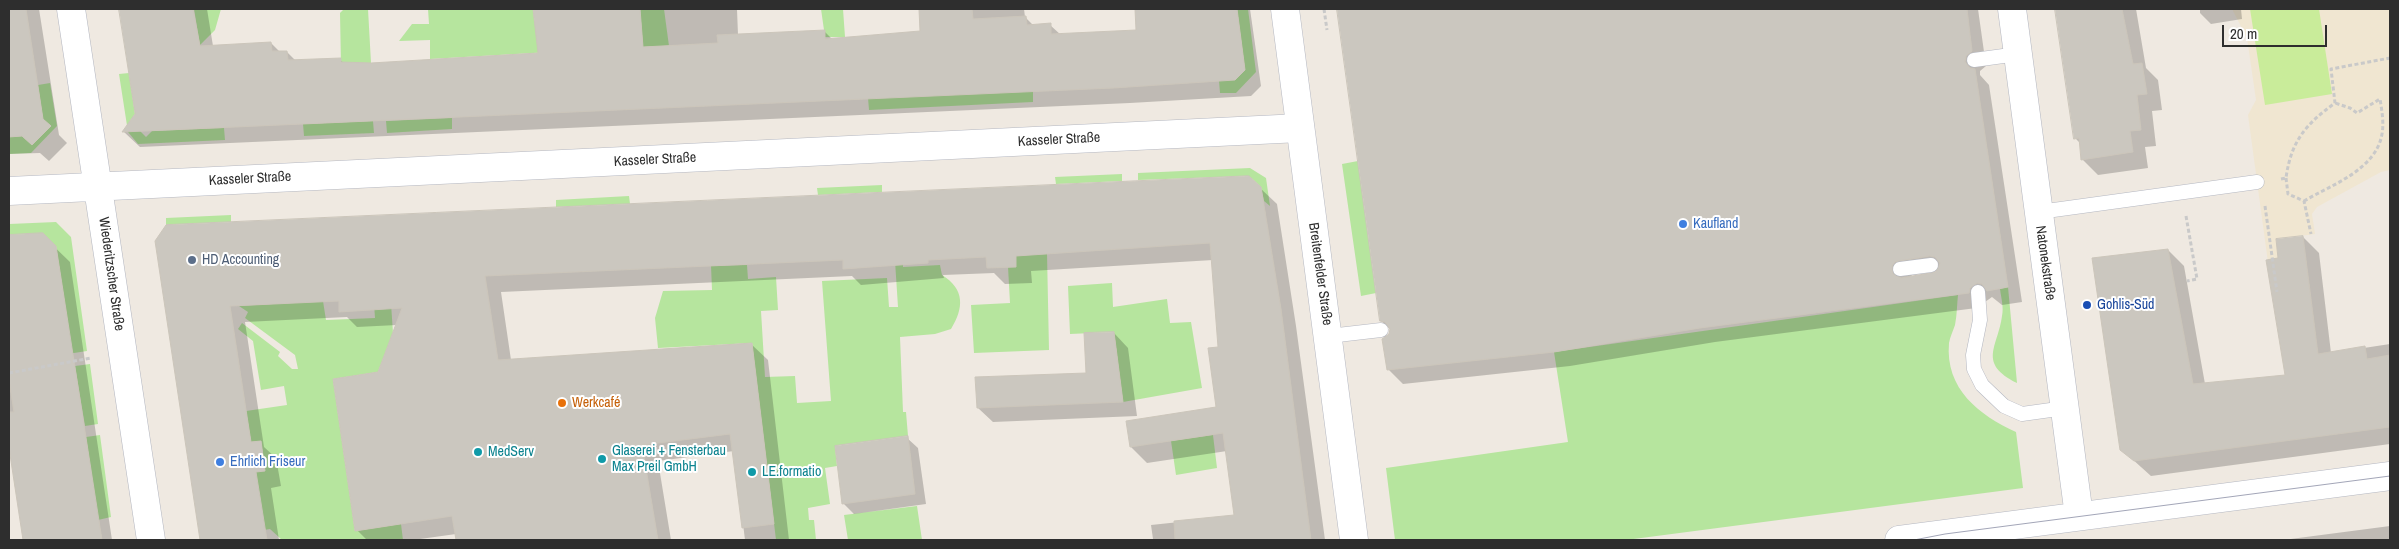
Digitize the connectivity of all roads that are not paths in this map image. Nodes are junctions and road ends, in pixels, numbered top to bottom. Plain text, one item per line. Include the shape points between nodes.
1 (71, 9) edge
2 (1285, 9) edge
3 (2012, 9) edge
4 (2018, 54) junction
5 (1974, 60) dead end
6 (1300, 128) junction
7 (2259, 182) road end
8 (98, 187) junction
9 (9, 191) edge
10 (2039, 212) junction
11 (1931, 265) dead end
12 (1900, 269) dead end
13 (1978, 292) dead end
14 (1381, 330) dead end
15 (1329, 336) junction
16 (2065, 408) junction
17 (2390, 476) edge
18 (2079, 516) junction
19 (151, 540) edge
20 (1354, 540) edge
21 (1899, 540) edge

1 - 8 street, Wiederitzscher Straße
2 - 6 street, Breitenfelder Straße
3 - 4 street, Natonekstraße
4 - 5 lane
4 - 10 street, Natonekstraße
6 - 8 street, Kasseler Straße
6 - 15 street, Breitenfelder Straße
7 - 10 lane
8 - 9 street, Kasseler Straße
8 - 19 street, Wiederitzscher Straße
10 - 16 street, Natonekstraße
11 - 12 lane
13 - 16 lane via 1980,320 1973,354 1974,370 1982,384 2004,406 2022,414
14 - 15 lane
15 - 20 street, Breitenfelder Straße
16 - 18 street, Natonekstraße
17 - 18 street
18 - 21 street

